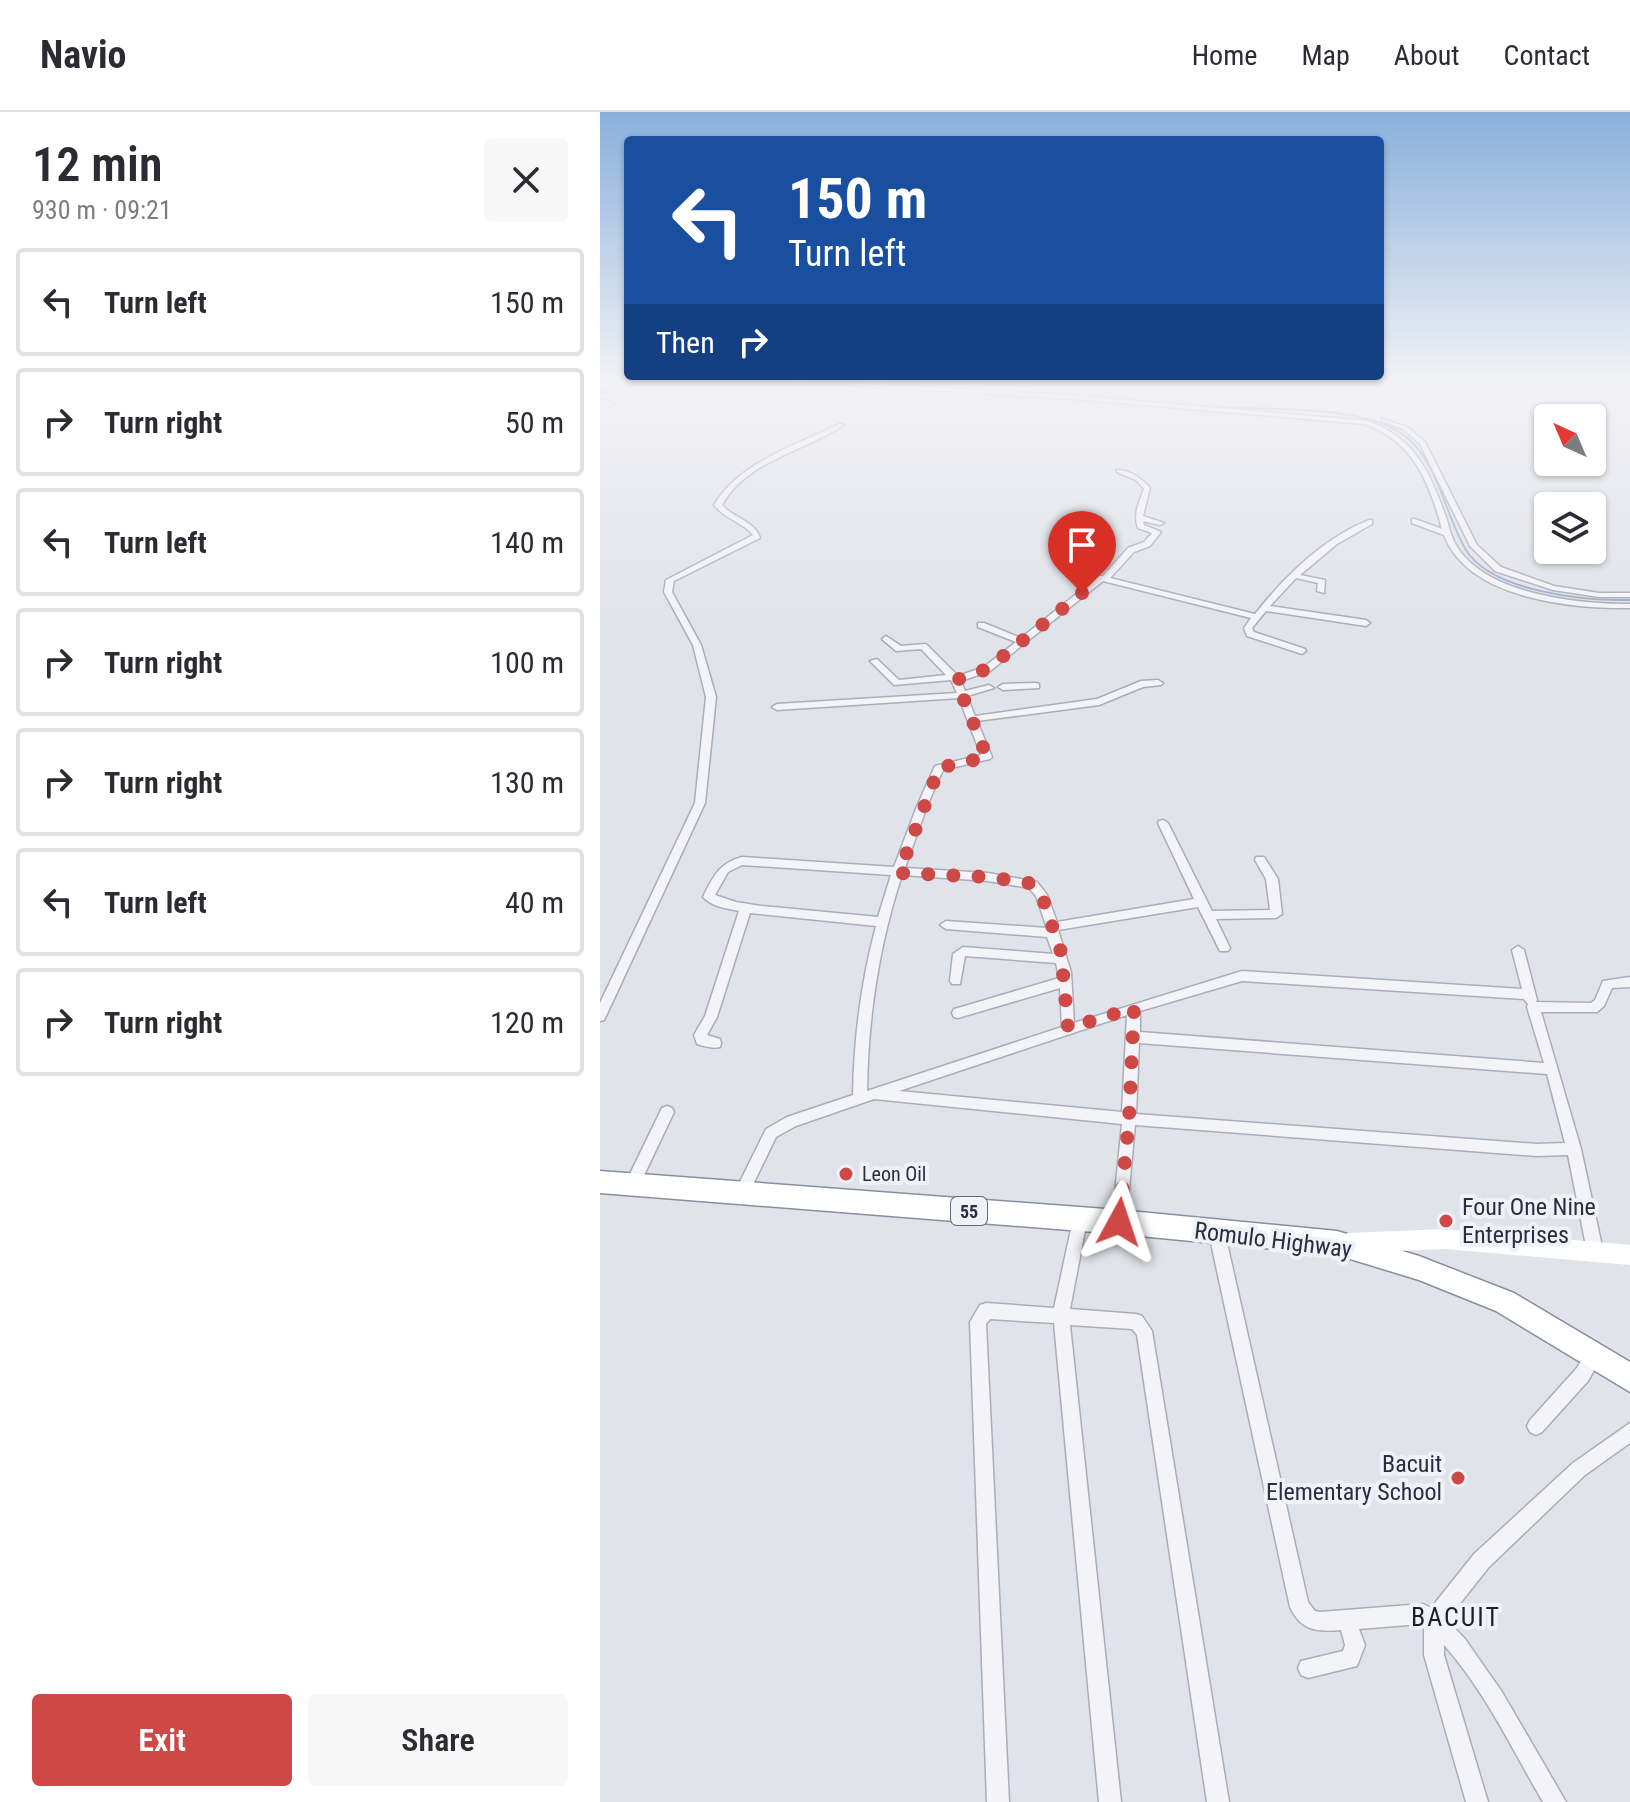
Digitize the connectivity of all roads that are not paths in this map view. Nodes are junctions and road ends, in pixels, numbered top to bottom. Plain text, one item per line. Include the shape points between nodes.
1 (772, 461) edge
2 (1417, 461) edge
3 (1433, 461) edge
4 (1119, 471) dead end
5 (1141, 518) junction
6 (1415, 521) dead end
7 (1369, 522) dead end
8 (1160, 523) dead end
9 (1448, 534) junction
10 (1295, 576) junction
11 (1105, 578) junction
12 (1321, 591) dead end
13 (1630, 595) edge
14 (1630, 606) edge
15 (1265, 608) junction
16 (1256, 617) junction
17 (1366, 623) dead end
18 (981, 625) dead end
19 (886, 639) dead end
20 (1021, 641) junction
21 (1302, 651) dead end
22 (874, 661) dead end
23 (954, 678) junction
24 (1158, 683) dead end
25 (1036, 686) dead end
26 (1003, 687) dead end
27 (989, 688) dead end
28 (962, 695) junction
29 (777, 707) dead end
30 (972, 719) junction
31 (1163, 823) dead end
32 (1260, 860) dead end
33 (899, 873) junction
34 (1201, 902) junction
35 (745, 910) junction
36 (1208, 915) junction
37 (881, 922) junction
38 (946, 925) dead end
39 (1053, 930) junction
40 (1224, 948) dead end
41 (1518, 950) dead end
42 (1062, 959) junction
43 (956, 981) dead end
44 (1066, 981) junction
45 (1630, 982) edge
46 (1531, 1001) junction
47 (1134, 1008) junction
48 (958, 1013) dead end
49 (600, 1016) edge
50 (1068, 1028) junction
51 (1133, 1037) junction
52 (715, 1043) dead end
53 (1552, 1069) junction
54 (875, 1094) junction
55 (860, 1098) junction
56 (667, 1112) dead end
57 (1129, 1119) junction
58 (1574, 1149) junction
59 (600, 1182) edge
60 (632, 1185) junction
61 (741, 1194) junction
62 (1080, 1220) junction
63 (1119, 1222) junction
64 (1217, 1234) junction
65 (1337, 1243) junction
66 (1595, 1251) junction
67 (1630, 1255) edge
68 (1061, 1314) junction
69 (1596, 1353) junction
70 (1630, 1378) edge
71 (1536, 1426) dead end
72 (1630, 1432) edge
73 (1347, 1620) junction
74 (1434, 1620) junction
75 (1308, 1668) dead end
76 (998, 1802) edge
77 (1110, 1802) edge
78 (1218, 1802) edge
79 (1477, 1802) edge
80 (1555, 1802) edge

1 - 49 street via 745,475 718,505 757,536 670,580 668,592 697,645 711,697 700,803
2 - 9 street
3 - 13 street via 1474,546 1498,569 1553,588
4 - 5 street via 1148,489
5 - 8 street
5 - 11 street via 1141,526 1157,532 1155,537 1131,550
6 - 9 street
7 - 10 street via 1333,541
9 - 14 street via 1462,558 1513,588 1576,604
10 - 12 street via 1322,582
10 - 15 street
11 - 16 street
11 - 20 street
15 - 16 street
15 - 17 street
16 - 21 street via 1250,634
18 - 20 street
19 - 23 street via 899,649 923,646
20 - 23 street via 987,669
22 - 23 street via 897,683
23 - 28 street
24 - 30 street via 1141,684 1099,702
25 - 26 street
27 - 28 street
28 - 29 street
28 - 30 street
30 - 33 street via 987,757 939,768
31 - 34 street
32 - 36 street via 1272,879 1276,914
33 - 35 street via 735,862 721,872 709,897 719,906
33 - 37 street
33 - 39 street via 1026,882 1041,895
34 - 36 street
34 - 39 street
35 - 37 street
35 - 52 street via 711,1017 700,1035
36 - 40 street
37 - 55 street
38 - 39 street
39 - 42 street
41 - 46 street
42 - 43 street via 963,951
42 - 44 street
44 - 48 street
44 - 50 street
45 - 46 street via 1607,984 1593,1008
46 - 47 street via 1242,976
46 - 53 street
47 - 50 street
47 - 51 street
50 - 54 street
51 - 53 street
51 - 57 street
53 - 58 street
54 - 55 street
54 - 57 street
55 - 61 street via 771,1133
56 - 60 street
57 - 58 street
57 - 63 street
58 - 66 street
59 - 60 highway, Romulo Highway / 55
60 - 61 highway, Romulo Highway / 55
61 - 62 highway, Romulo Highway / 55
62 - 63 highway, Romulo Highway / 55
62 - 68 street
63 - 64 highway, Romulo Highway / 55
64 - 65 highway, Romulo Highway / 55
64 - 73 street via 1300,1607 1320,1622
65 - 66 main road via 1445,1239
65 - 69 highway, Romulo Highway / 55 via 1505,1302
66 - 67 main road
68 - 76 street via 986,1311 978,1322
68 - 77 street
68 - 78 street via 1136,1322 1144,1331
69 - 70 highway, Romulo Highway / 55
69 - 71 street
72 - 74 street via 1579,1469 1481,1561
73 - 74 street via 1423,1614
73 - 75 street via 1355,1645 1350,1659
74 - 79 street via 1434,1655
74 - 80 street via 1461,1652

